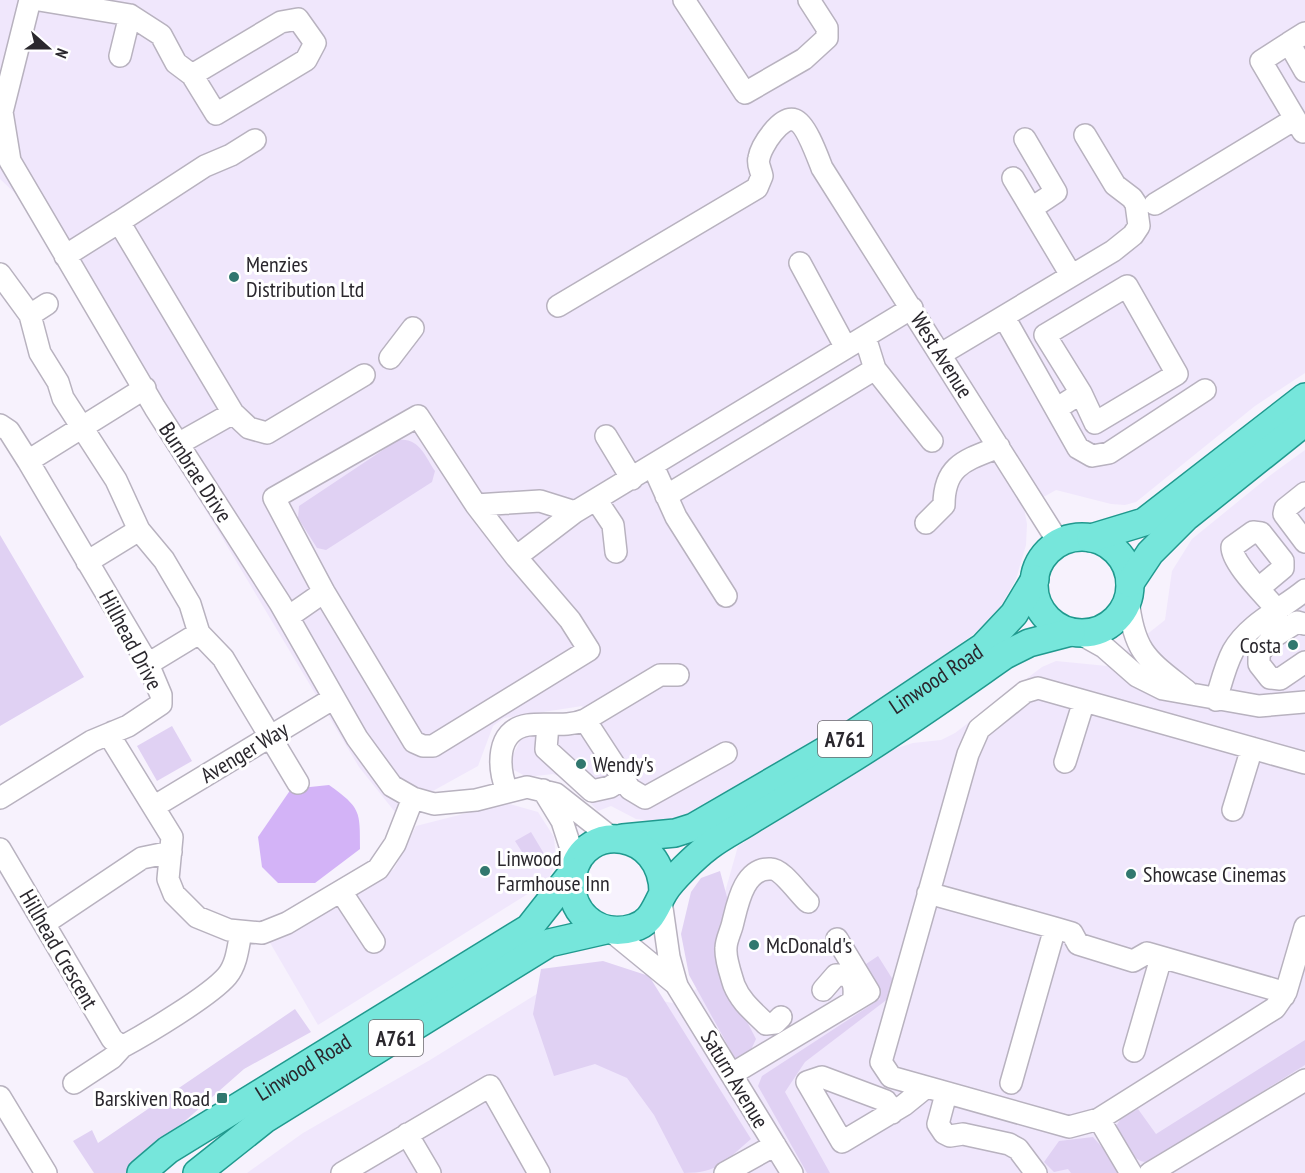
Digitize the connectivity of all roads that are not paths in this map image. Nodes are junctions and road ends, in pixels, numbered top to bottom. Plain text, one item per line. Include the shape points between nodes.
1 (30, 0) edge
2 (39, 0) edge
3 (684, 0) edge
4 (809, 0) edge
5 (130, 15) junction
6 (1297, 38) edge
7 (120, 56) dead end
8 (1305, 71) edge
9 (192, 75) junction
10 (1300, 124) edge
11 (1085, 135) dead end
12 (1025, 139) dead end
13 (255, 140) dead end
14 (5, 163) edge
15 (1013, 178) dead end
16 (1155, 204) dead end
17 (1032, 208) junction
18 (119, 222) junction
19 (65, 256) junction
20 (800, 263) dead end
21 (0, 274) edge
22 (1071, 275) junction
23 (558, 306) dead end
24 (912, 308) junction
25 (1004, 317) junction
26 (413, 328) dead end
27 (865, 337) junction
28 (846, 348) junction
29 (941, 354) junction
30 (390, 358) dead end
31 (875, 369) junction
32 (364, 375) dead end
33 (145, 388) junction
34 (1205, 390) dead end
35 (1081, 393) junction
36 (1305, 397) edge
37 (1056, 409) junction
38 (233, 413) junction
39 (1305, 422) edge
40 (0, 424) edge
41 (87, 433) junction
42 (606, 436) dead end
43 (932, 441) dead end
44 (178, 444) junction
45 (999, 447) junction
46 (28, 461) junction
47 (653, 466) junction
48 (632, 479) junction
49 (1305, 493) edge
50 (666, 496) junction
51 (476, 504) junction
52 (586, 506) junction
53 (926, 523) dead end
54 (139, 530) junction
55 (1091, 538) junction
56 (1305, 542) edge
57 (1059, 543) junction
58 (613, 554) dead end
59 (516, 557) junction
60 (87, 562) junction
61 (1035, 579) junction
62 (1259, 588) dead end
63 (1305, 590) edge
64 (1129, 591) junction
65 (324, 592) junction
66 (726, 596) dead end
67 (1278, 611) junction
68 (288, 617) junction
69 (1305, 624) edge
70 (1075, 632) junction
71 (199, 633) junction
72 (1305, 662) edge
73 (148, 664) junction
74 (678, 675) dead end
75 (1189, 693) junction
76 (1305, 696) edge
77 (334, 698) junction
78 (1084, 700) junction
79 (1216, 700) junction
80 (1305, 704) edge
81 (1275, 705) junction
82 (585, 720) junction
83 (548, 725) junction
84 (268, 731) junction
85 (113, 732) junction
86 (1252, 748) junction
87 (726, 753) dead end
88 (1065, 762) dead end
89 (1305, 763) edge
90 (623, 779) junction
91 (298, 783) dead end
92 (543, 790) junction
93 (507, 791) junction
94 (0, 798) edge
95 (413, 798) junction
96 (155, 806) junction
97 (1233, 810) dead end
98 (616, 839) junction
99 (0, 849) edge
100 (171, 852) junction
101 (575, 868) junction
102 (342, 893) junction
103 (928, 893) junction
104 (662, 897) junction
105 (808, 902) dead end
106 (45, 923) junction
107 (1305, 927) edge
108 (1055, 928) junction
109 (608, 930) junction
110 (241, 932) junction
111 (837, 939) dead end
112 (374, 942) dead end
113 (1161, 958) junction
114 (677, 986) junction
115 (823, 990) dead end
116 (1284, 996) junction
117 (849, 1004) junction
118 (781, 1017) dead end
119 (122, 1047) junction
120 (1134, 1052) dead end
121 (732, 1074) junction
122 (1305, 1080) edge
123 (74, 1083) dead end
124 (1011, 1083) dead end
125 (925, 1088) junction
126 (946, 1094) junction
127 (0, 1097) edge
128 (259, 1109) junction
129 (892, 1113) dead end
130 (1099, 1119) junction
131 (406, 1134) junction
132 (775, 1145) junction
133 (1183, 1165) edge
134 (46, 1173) edge
135 (141, 1173) edge
136 (197, 1173) edge
137 (342, 1173) edge
138 (430, 1173) edge
139 (539, 1173) edge
140 (725, 1173) edge
141 (792, 1173) edge
142 (1036, 1173) edge
143 (1131, 1173) edge
144 (1150, 1173) edge

1 - 14 street, Burnbrae Drive via 2,112
2 - 5 street
3 - 4 street via 745,93 804,59 827,38 827,28
5 - 7 street
5 - 9 street via 161,35 176,63
6 - 8 street
6 - 10 street via 1261,61
9 - 9 street via 281,22 298,19 315,43 306,60 216,114
10 - 16 street
11 - 22 street via 1115,185 1132,198 1139,226 1113,251
12 - 17 street via 1056,192
13 - 18 street via 231,156 205,166
14 - 19 street, Burnbrae Drive
15 - 17 street
17 - 22 street
18 - 19 street
18 - 38 street
19 - 33 street, Burnbrae Drive
20 - 28 street
21 - 41 street via 38,310 40,353
22 - 25 street
23 - 24 street, West Avenue via 757,188 762,176 758,161 762,146 792,119 806,133 822,168
24 - 27 street
24 - 29 street, West Avenue
25 - 29 street
25 - 37 street
26 - 30 street
27 - 28 street
27 - 31 street
28 - 47 street
29 - 45 street, West Avenue
31 - 43 street
31 - 50 street
32 - 38 street via 267,433 249,428
33 - 41 street
33 - 44 street, Burnbrae Drive
34 - 37 street via 1109,453 1092,456 1078,448
35 - 35 street via 1045,335 1126,286 1177,374 1095,423
35 - 37 street
36 - 55 main road via 1144,522
38 - 44 street
39 - 64 main road via 1186,517 1150,553
40 - 46 street, Hillhead Drive
41 - 46 street
41 - 54 street via 116,480
42 - 48 street
44 - 68 street, Burnbrae Drive
45 - 53 street via 955,467 944,488 944,506
45 - 57 street, West Avenue
46 - 60 street, Hillhead Drive
47 - 48 street
47 - 50 street
48 - 52 street
49 - 56 street via 1284,514
50 - 66 street
51 - 52 street via 540,501
51 - 59 street
51 - 65 street via 418,416 274,498
52 - 58 street via 612,525
52 - 59 street
54 - 60 street
54 - 71 street via 175,577 190,604
55 - 57 main road
55 - 64 main road via 1119,553 1127,567
57 - 61 main road via 1047,552
59 - 65 street via 570,620 590,650 433,746 414,742
60 - 73 street, Hillhead Drive
61 - 70 main road via 1035,595 1041,609 1051,621
61 - 98 main road, Linwood Road / A761 via 1014,614 983,647 847,738 694,827 675,833
62 - 67 street
63 - 67 street
64 - 70 main road via 1121,614 1109,625 1095,632
64 - 75 street via 1132,627 1139,649
65 - 68 street
67 - 79 street via 1237,644
68 - 77 street, Burnbrae Drive
69 - 72 street via 1297,622 1286,628 1258,654 1259,664 1270,678 1280,679
70 - 75 street via 1104,647 1151,684
70 - 104 main road, Linwood Road / A761 via 1029,643 1005,655 860,753 708,847
71 - 73 street
71 - 84 street via 223,658
73 - 85 street, Hillhead Drive via 161,704
74 - 82 street via 660,675
75 - 79 street
76 - 81 street
77 - 84 street, Avenger Way
77 - 95 street, Burnbrae Drive via 392,786
78 - 86 street
78 - 88 street
78 - 103 street via 1038,688 1025,692 979,729 968,754
79 - 81 street
80 - 81 street
82 - 83 street via 571,726
82 - 90 street
83 - 90 street via 546,749 582,784 593,791
83 - 93 street via 528,725 509,736 501,751 500,774
84 - 91 street
84 - 96 street, Avenger Way
85 - 94 street
85 - 96 street via 114,743
86 - 89 street
86 - 97 street
87 - 90 street via 645,798
92 - 93 street, Burnbrae Drive via 527,787
92 - 98 street, Burnbrae Drive via 574,806
92 - 101 street via 562,821
93 - 95 street, Burnbrae Drive via 476,800 434,804
95 - 102 street via 395,844 378,869
96 - 100 street via 172,837
98 - 101 main road via 590,848
98 - 104 main road via 634,842 653,856 663,877
99 - 106 street, Hillhead Crescent
100 - 106 street via 142,858
100 - 110 street via 168,879 174,894 197,917
101 - 109 main road via 571,887 574,902 592,924
101 - 128 main road, Linwood Road / A761 via 529,928
102 - 110 street via 262,933
102 - 112 street
103 - 108 street
103 - 125 street via 880,1062 891,1077
104 - 109 main road via 649,919 636,928
104 - 114 street, Saturn Avenue via 669,957
105 - 118 street via 782,873 770,869 748,880 739,898 726,948 732,977 747,1008 766,1024
106 - 119 street, Hillhead Crescent via 112,1039
107 - 116 street
108 - 113 street via 1072,933 1078,944 1133,961 1147,953
108 - 124 street
109 - 114 street, Saturn Avenue
109 - 128 main road, Linwood Road / A761 via 549,943
110 - 119 street via 228,975 212,990
111 - 117 street via 869,992
113 - 116 street via 1276,990
113 - 120 street
114 - 121 street, Saturn Avenue
115 - 117 street via 836,975 851,978 855,985
116 - 130 street via 1275,1008
117 - 121 street
119 - 123 street
121 - 132 street, Saturn Avenue
122 - 133 street
125 - 126 street
125 - 129 street
126 - 130 street via 1070,1127
126 - 142 street via 938,1124 944,1133 1009,1144 1018,1149
127 - 134 street
128 - 135 main road, Linwood Road / A761 via 168,1150
128 - 136 main road, Linwood Road / A761
130 - 143 street
131 - 137 street
131 - 138 street
131 - 139 street via 490,1086
132 - 140 street
132 - 141 street, Saturn Avenue
133 - 144 street

